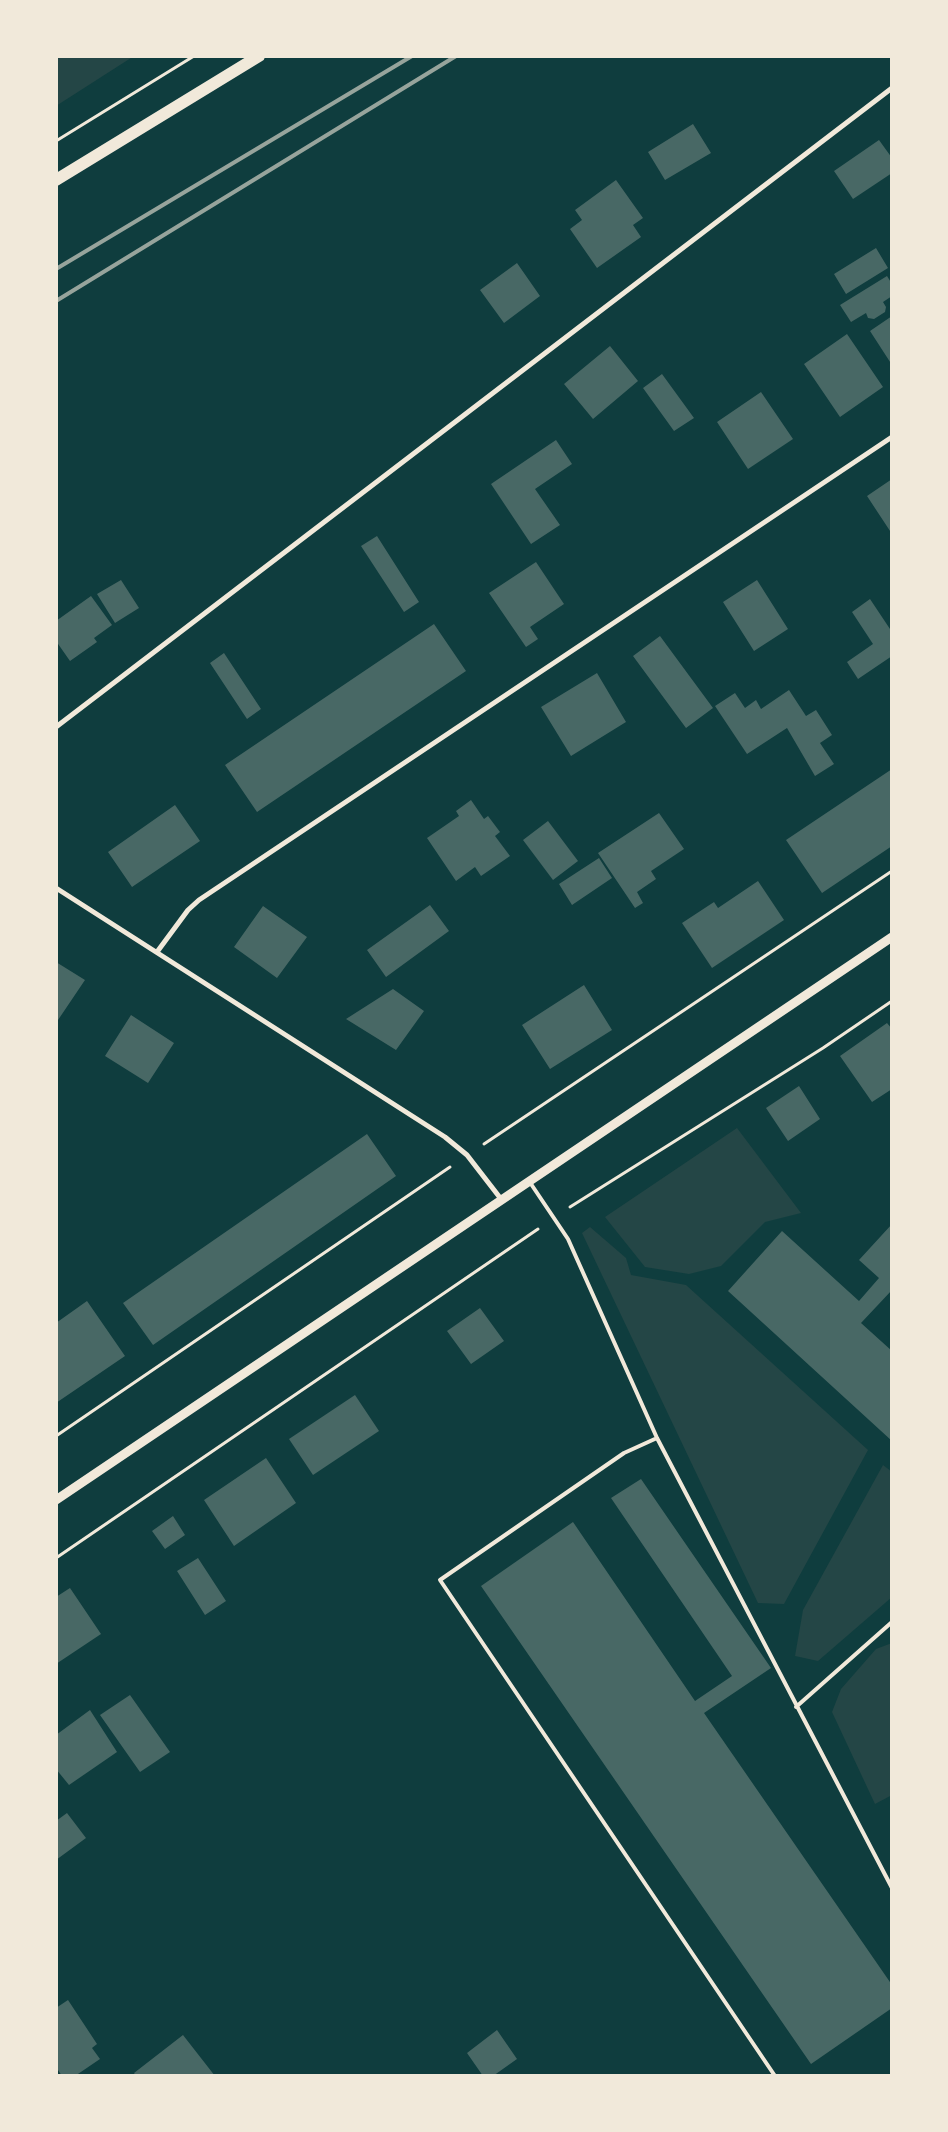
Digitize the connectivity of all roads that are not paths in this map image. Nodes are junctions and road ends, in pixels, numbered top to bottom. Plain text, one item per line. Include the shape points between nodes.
1 (259, 56) edge
2 (892, 88) edge
3 (56, 180) edge
4 (892, 437) edge
5 (56, 727) edge
6 (56, 888) edge
7 (892, 937) edge
8 (157, 952) junction
9 (529, 1181) junction
10 (502, 1199) junction
11 (657, 1438) junction
12 (56, 1500) edge
13 (892, 1622) edge
14 (796, 1707) junction
15 (892, 1888) edge
16 (774, 2076) edge

1 - 3 main road
2 - 5 street
4 - 8 street via 199,900 182,916
6 - 8 street
7 - 9 street
8 - 10 street via 445,1137 468,1155
9 - 10 street
9 - 11 lane via 568,1239
10 - 12 street
11 - 14 lane
11 - 16 lane via 624,1453 440,1580
13 - 14 lane
14 - 15 lane

